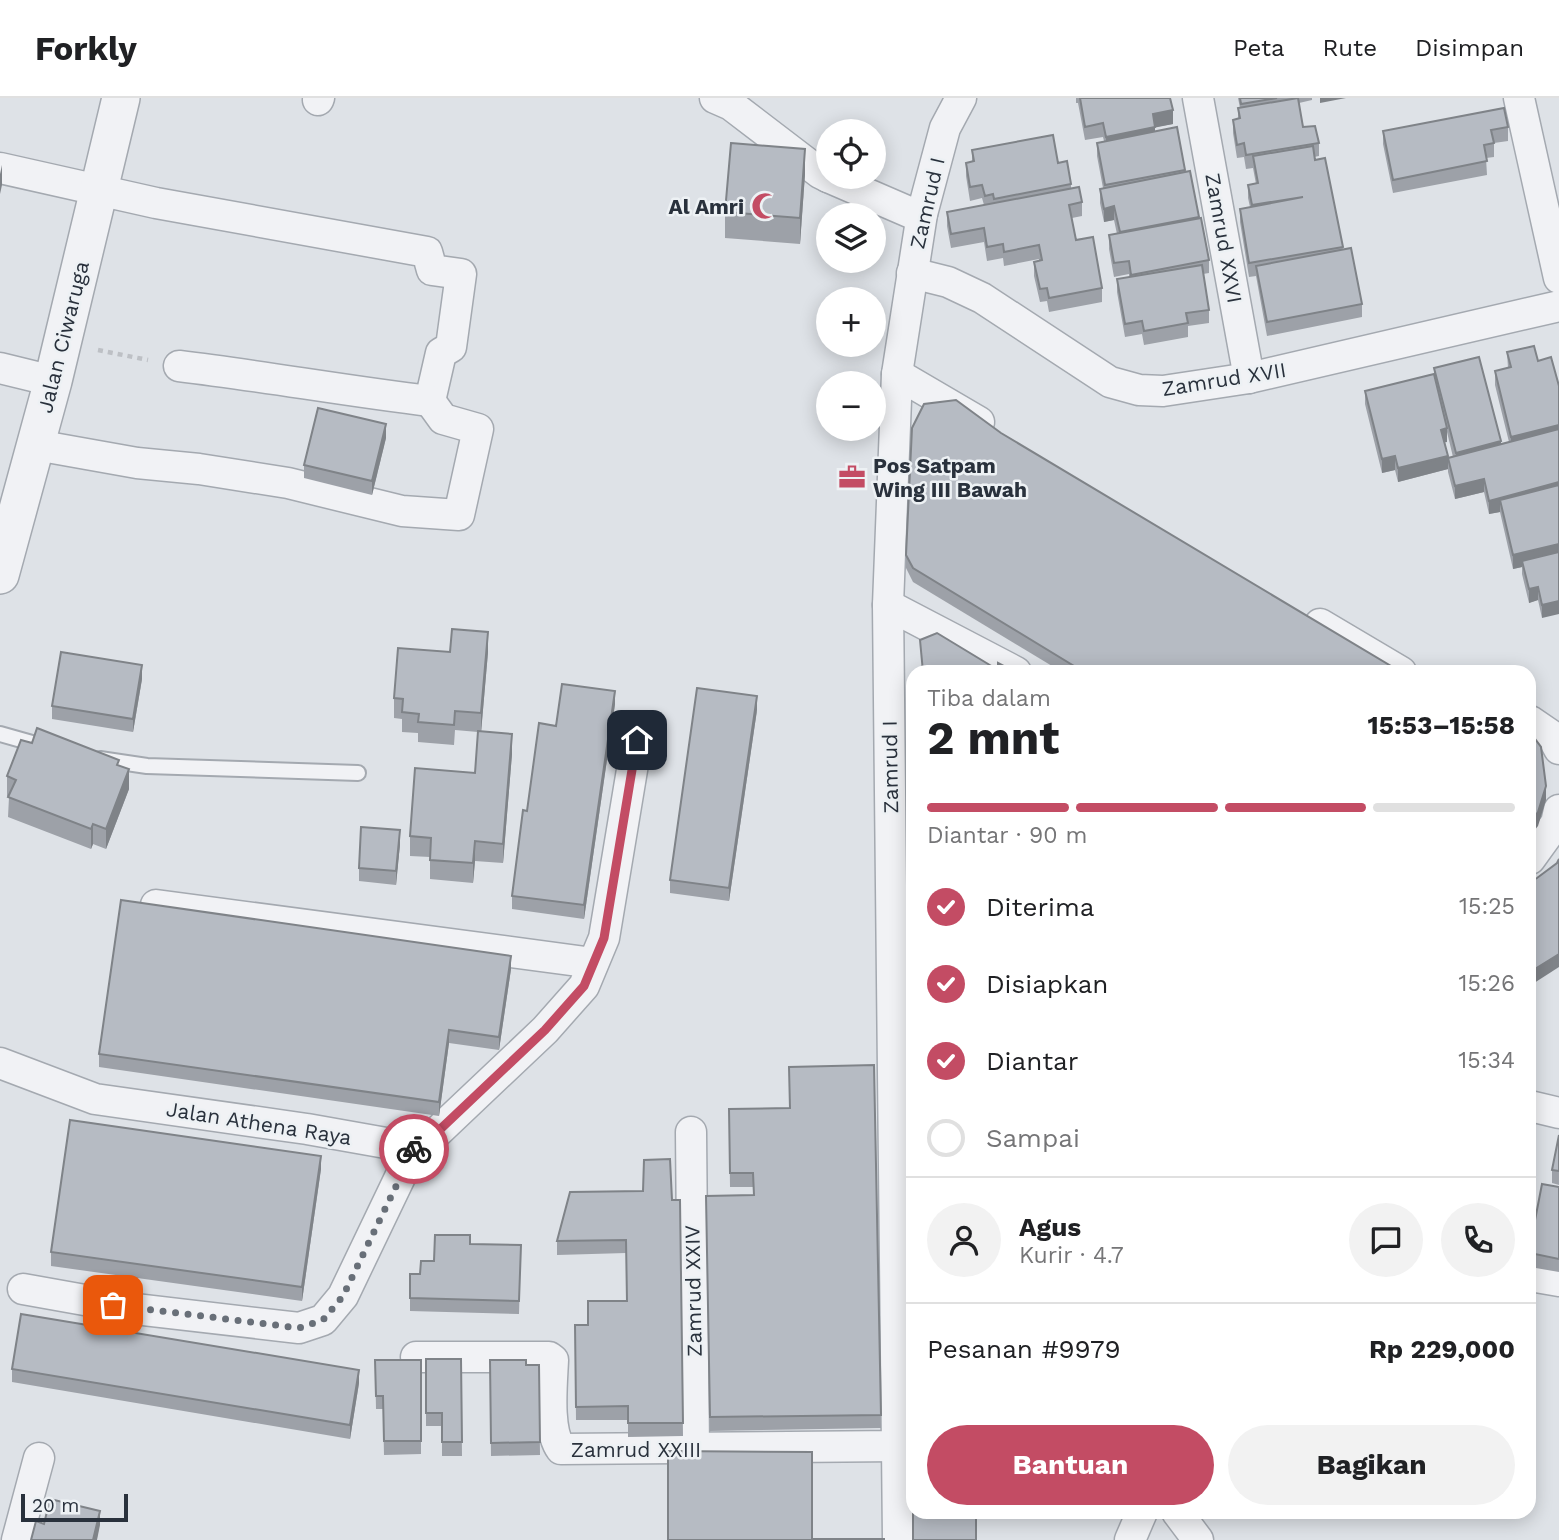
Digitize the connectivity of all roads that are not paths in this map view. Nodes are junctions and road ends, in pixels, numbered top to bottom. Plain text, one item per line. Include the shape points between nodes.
1 (121, 98) edge
2 (715, 98) edge
3 (961, 98) edge
4 (1198, 98) edge
5 (1519, 98) edge
6 (0, 168) edge
7 (816, 170) edge
8 (856, 189) edge
9 (100, 192) junction
10 (922, 214) junction
11 (912, 273) junction
12 (1559, 278) edge
13 (1559, 306) edge
14 (179, 366) road end
15 (0, 368) edge
16 (897, 374) junction
17 (1249, 378) junction
18 (53, 381) junction
19 (430, 401) junction
20 (1005, 438) edge
21 (36, 445) junction
22 (0, 575) edge
23 (888, 605) junction
24 (1292, 608) edge
25 (1003, 665) edge
26 (1389, 665) edge
27 (0, 734) edge
28 (637, 740) dead end
29 (56, 750) edge
30 (88, 757) edge
31 (358, 773) dead end
32 (1559, 810) edge
33 (1536, 851) edge
34 (131, 902) edge
35 (593, 963) junction
36 (0, 1063) edge
37 (1536, 1107) edge
38 (1559, 1113) edge
39 (691, 1132) dead end
40 (414, 1148) junction
41 (1536, 1277) edge
42 (1559, 1281) edge
43 (23, 1289) dead end
44 (416, 1357) edge
45 (906, 1443) edge
46 (694, 1449) junction
47 (39, 1458) dead end
48 (1139, 1519) edge
49 (1182, 1519) edge
50 (17, 1540) edge
51 (898, 1540) edge
52 (1130, 1540) edge
53 (1198, 1540) edge

1 - 9 street, Jalan Ciwaruga
2 - 7 street via 731,105
3 - 10 street, Zamrud I via 945,128
4 - 17 street, Zamrud XXVI
5 - 12 street
6 - 9 street
8 - 10 street
9 - 18 street, Jalan Ciwaruga
9 - 19 street via 427,252 432,270 461,274 451,348 441,353
10 - 11 street, Zamrud I
11 - 16 street, Zamrud I
11 - 17 street, Zamrud XVII via 948,282 982,298 1110,382 1163,391
13 - 17 street, Zamrud XVII
14 - 19 street
15 - 18 street
16 - 20 street
16 - 23 street, Zamrud I
18 - 21 street, Jalan Ciwaruga
19 - 21 street via 443,419 478,429 459,516 402,511 288,483
21 - 22 street, Jalan Ciwaruga
23 - 25 street
23 - 45 street, Zamrud I
24 - 26 street
27 - 29 lane
28 - 35 street via 604,938
30 - 31 lane via 147,766
32 - 33 street via 1556,823
34 - 35 street
35 - 40 street via 584,986 553,1023 432,1137
36 - 40 street, Jalan Athena Raya via 95,1099
37 - 38 street
39 - 46 street, Zamrud XXIV
40 - 43 street via 343,1296 323,1320 299,1328 135,1309
41 - 42 street
44 - 46 street, Zamrud XXIII via 549,1357 552,1416 561,1449
45 - 46 street, Zamrud XXIII
45 - 51 street, Zamrud I
47 - 50 street
48 - 52 street
49 - 53 street

